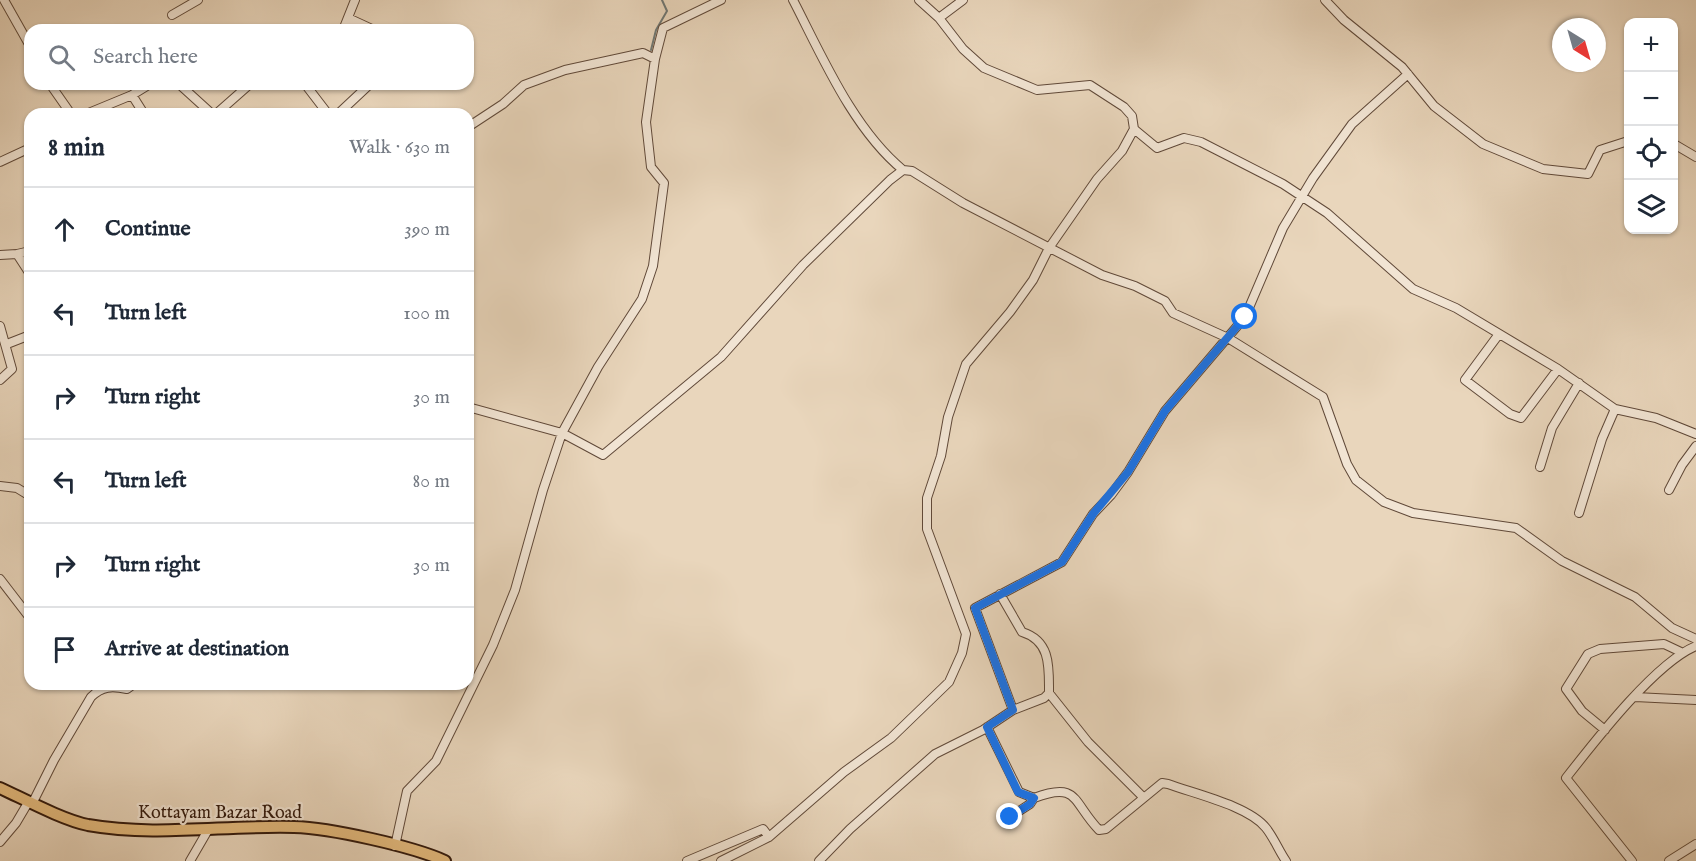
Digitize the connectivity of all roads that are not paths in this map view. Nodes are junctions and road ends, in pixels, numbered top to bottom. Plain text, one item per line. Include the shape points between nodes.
1 (4, 0) edge
2 (198, 0) edge
3 (355, 0) edge
4 (721, 0) edge
5 (793, 0) edge
6 (919, 0) edge
7 (963, 0) edge
8 (1325, 0) edge
9 (172, 15) dead end
10 (348, 18) junction
11 (939, 18) junction
12 (346, 24) edge
13 (361, 24) edge
14 (24, 35) edge
15 (655, 58) junction
16 (1408, 74) junction
17 (54, 90) edge
18 (140, 90) edge
19 (185, 90) edge
20 (243, 90) edge
21 (316, 90) edge
22 (364, 90) edge
23 (132, 95) junction
24 (67, 108) edge
25 (101, 108) edge
26 (140, 108) edge
27 (207, 108) edge
28 (221, 108) edge
29 (325, 108) edge
30 (344, 108) edge
31 (474, 122) edge
32 (1134, 129) junction
33 (1624, 142) edge
34 (1678, 146) edge
35 (24, 151) edge
36 (1696, 157) edge
37 (0, 162) edge
38 (903, 170) junction
39 (1301, 195) junction
40 (1049, 248) junction
41 (24, 253) edge
42 (0, 255) edge
43 (17, 255) junction
44 (24, 265) edge
45 (0, 326) edge
46 (1499, 334) junction
47 (24, 337) edge
48 (1228, 338) junction
49 (7, 344) junction
50 (1558, 369) junction
51 (0, 380) edge
52 (1579, 382) junction
53 (474, 409) edge
54 (1615, 409) junction
55 (562, 433) junction
56 (1696, 434) edge
57 (1696, 446) edge
58 (1540, 467) dead end
59 (0, 486) edge
60 (1669, 490) dead end
61 (24, 492) edge
62 (1579, 513) dead end
63 (0, 579) edge
64 (1000, 594) junction
65 (975, 608) junction
66 (24, 610) edge
67 (960, 616) junction
68 (1696, 639) edge
69 (1696, 646) edge
70 (1681, 652) junction
71 (474, 682) edge
72 (98, 690) edge
73 (470, 690) edge
74 (1049, 693) junction
75 (1635, 697) junction
76 (1696, 700) edge
77 (1013, 710) junction
78 (987, 727) junction
79 (1605, 730) junction
80 (0, 788) edge
81 (1143, 797) junction
82 (1034, 798) junction
83 (31, 802) junction
84 (1010, 817) dead end
85 (208, 830) junction
86 (769, 837) junction
87 (0, 842) edge
88 (1696, 844) edge
89 (395, 846) junction
90 (190, 861) edge
91 (445, 861) edge
92 (687, 861) edge
93 (721, 861) edge
94 (819, 861) edge
95 (1286, 861) edge
96 (1632, 861) edge
97 (1669, 861) edge

1 - 14 street
2 - 9 street
3 - 10 street
4 - 15 street via 663,28
5 - 38 street via 845,97
6 - 11 street
7 - 11 street
8 - 16 street
10 - 12 street
10 - 13 street
11 - 32 street via 984,68 1037,90 1090,85 1124,107 1132,116
15 - 31 street via 642,53 565,70 524,86
15 - 55 street via 646,122 651,167 664,183 654,266 642,299
16 - 33 street via 1434,106 1483,144 1543,169 1588,174 1599,150
16 - 39 street via 1353,124
17 - 24 street
18 - 23 street
19 - 27 street
20 - 28 street
21 - 29 street
22 - 30 street
23 - 25 street
23 - 26 street
32 - 39 street via 1157,148 1184,138 1201,142
32 - 40 street via 1122,151 1097,179
34 - 36 street
35 - 37 street
38 - 40 street via 921,176
38 - 55 street via 803,265 720,357 614,448 603,455
39 - 46 street via 1413,289 1456,308
39 - 48 street via 1267,262 1253,303
40 - 48 street via 1102,275 1135,286 1168,303 1173,313
40 - 67 street via 1016,304 966,364 927,498 927,528
41 - 43 street
42 - 43 street
43 - 44 street
45 - 49 street
46 - 50 street
46 - 50 street via 1465,380 1510,414 1521,418
47 - 49 street
48 - 64 street via 1165,411 1128,472 1093,514 1062,562
48 - 68 street via 1323,397 1356,480 1384,502 1413,513 1516,528 1562,561 1635,597 1672,628
49 - 51 street via 12,369
50 - 52 street
52 - 54 street
52 - 58 street via 1552,428
53 - 55 street
54 - 56 street via 1656,418
54 - 62 street
55 - 71 street via 515,590
57 - 60 street
59 - 61 street
63 - 66 street
64 - 65 street
64 - 74 street via 1022,632 1032,635 1047,653
65 - 67 street
65 - 77 street
67 - 86 street via 966,634 949,681 891,738 844,772
69 - 70 street
70 - 75 street
70 - 79 street via 1664,644 1600,649 1588,654 1566,689 1582,711
72 - 83 street
73 - 89 street via 436,761 407,790
74 - 77 street
74 - 81 street via 1088,742
75 - 76 street
75 - 79 street
77 - 78 street
78 - 82 street via 1018,792
78 - 94 street via 935,754
79 - 96 street via 1566,778
80 - 83 main road, Kottayam Bazar Road
81 - 82 street via 1102,830 1086,817 1080,802 1065,792 1056,790
81 - 95 street via 1162,783 1238,807 1266,828
82 - 84 street
83 - 85 main road, Kottayam Bazar Road via 96,826
83 - 87 street
85 - 89 main road, Kottayam Bazar Road via 295,827
85 - 90 street
86 - 92 street via 763,829
86 - 93 street
88 - 97 street
89 - 91 main road, Kottayam Bazar Road

